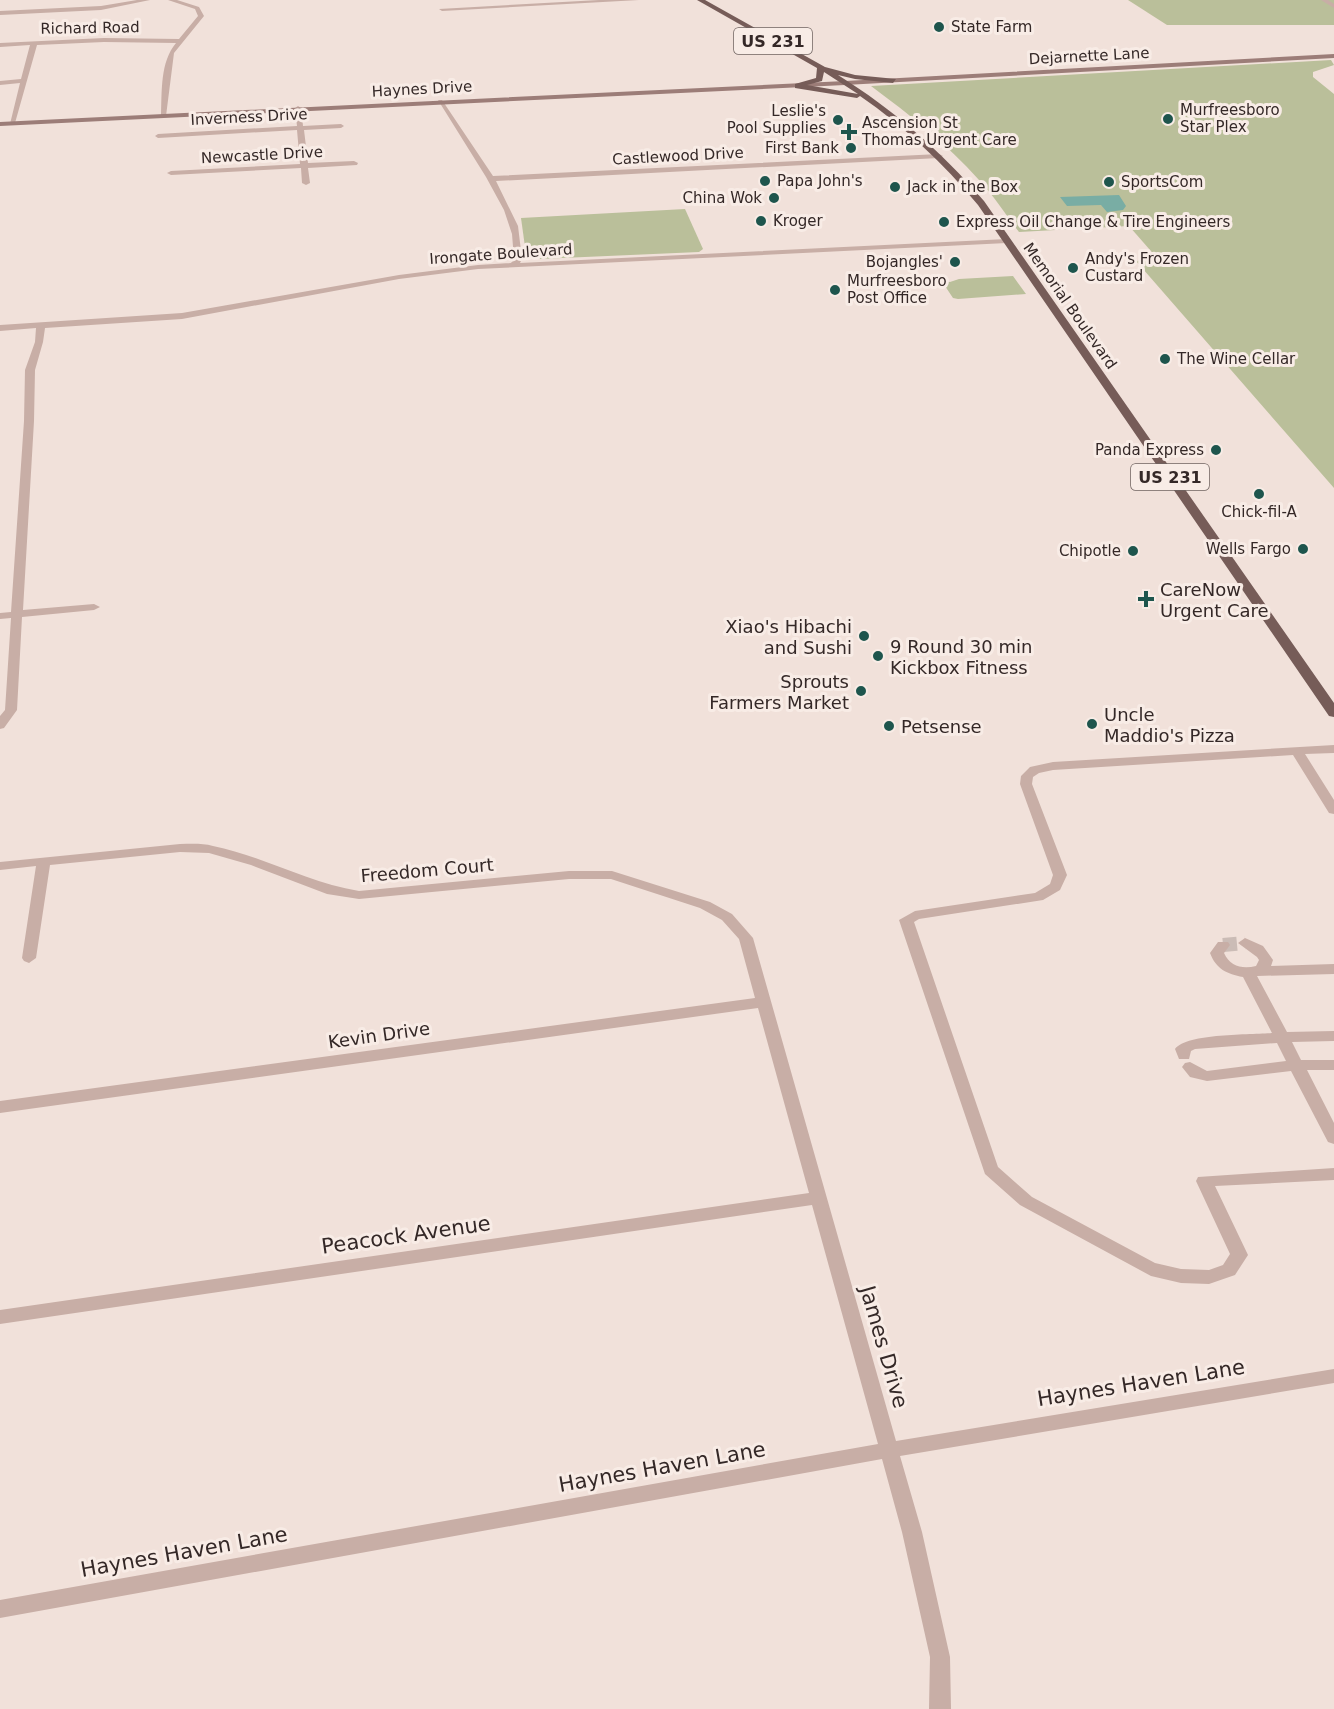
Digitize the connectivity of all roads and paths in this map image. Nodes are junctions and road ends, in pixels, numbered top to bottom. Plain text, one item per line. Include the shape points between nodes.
1 (147, 0) edge
2 (171, 0) edge
3 (636, 0) edge
4 (700, 0) edge
5 (1324, 0) edge
6 (1334, 6) edge
7 (442, 9) dead end
8 (0, 13) edge
9 (181, 41) junction
10 (34, 43) junction
11 (0, 45) edge
12 (1334, 57) edge
13 (821, 68) junction
14 (898, 80) junction
15 (24, 81) junction
16 (0, 82) edge
17 (845, 83) junction
18 (789, 86) junction
19 (798, 86) junction
20 (872, 100) junction
21 (440, 101) junction
22 (298, 108) junction
23 (164, 115) junction
24 (0, 123) edge
25 (12, 123) junction
26 (341, 126) dead end
27 (301, 128) junction
28 (158, 136) dead end
29 (939, 156) junction
30 (354, 163) dead end
31 (304, 166) junction
32 (171, 173) dead end
33 (489, 178) junction
34 (306, 183) dead end
35 (1007, 241) junction
36 (514, 265) junction
37 (41, 326) junction
38 (0, 328) edge
39 (94, 607) dead end
40 (16, 615) junction
41 (0, 616) edge
42 (1334, 713) edge
43 (0, 725) edge
44 (1334, 749) edge
45 (1297, 751) junction
46 (1334, 810) edge
47 (44, 861) junction
48 (0, 866) edge
49 (1245, 943) dead end
50 (1223, 945) dead end
51 (29, 958) dead end
52 (1334, 969) edge
53 (1255, 970) junction
54 (762, 1002) junction
55 (1334, 1036) edge
56 (1282, 1037) junction
57 (1296, 1065) junction
58 (1334, 1065) edge
59 (0, 1107) edge
60 (1334, 1138) edge
61 (1334, 1174) edge
62 (819, 1198) junction
63 (0, 1317) edge
64 (1334, 1376) edge
65 (890, 1450) junction
66 (0, 1609) edge
67 (940, 1709) edge

1 - 8 street via 101,8
2 - 9 street via 201,12
3 - 7 street
4 - 13 main road, Memorial Boulevard / US 231
5 - 6 street
9 - 10 street, Richard Road
9 - 23 street via 171,53
10 - 11 street, Richard Road
10 - 15 street
12 - 14 street, Dejarnette Lane
13 - 14 main road via 855,77
13 - 17 main road, Memorial Boulevard / US 231
13 - 19 main road via 819,79
14 - 17 street, Dejarnette Lane
14 - 20 main road via 877,90
15 - 16 street
15 - 25 street
17 - 19 street, Haynes Drive
17 - 20 main road, Memorial Boulevard / US 231
18 - 19 street, Haynes Drive
18 - 20 main road via 838,91
18 - 21 street, Haynes Drive
20 - 29 main road, Memorial Boulevard / US 231
21 - 22 street, Haynes Drive
21 - 33 street
22 - 23 street, Haynes Drive
22 - 27 street
23 - 25 street, Haynes Drive
24 - 25 street, Haynes Drive
26 - 27 street, Inverness Drive
27 - 28 street, Inverness Drive
27 - 31 street
29 - 33 street, Castlewood Drive
29 - 35 main road, Memorial Boulevard / US 231 via 981,203
30 - 31 street, Newcastle Drive
31 - 32 street, Newcastle Drive
31 - 34 street
33 - 36 street via 514,228 518,259
35 - 36 street, Irongate Boulevard
35 - 42 main road, Memorial Boulevard / US 231
36 - 37 street, Irongate Boulevard via 423,273 182,316
37 - 38 street, Irongate Boulevard
37 - 40 street via 30,370
39 - 40 street
40 - 41 street
40 - 43 street via 10,710
44 - 45 street
45 - 46 street
45 - 61 street via 1050,766 1035,771 1027,776 1026,784 1060,875 1059,885 1038,897 915,915 906,920 992,1170 1026,1201 1151,1269 1209,1277 1229,1270 1239,1255 1204,1180
47 - 48 street, Freedom Court
47 - 51 street
47 - 54 street, Freedom Court via 180,848 210,849 332,891 359,895 569,875 612,875 705,905 727,917 746,938
49 - 53 street via 1259,950 1266,960
50 - 53 street via 1217,953 1221,962 1233,970
52 - 53 street
53 - 56 street
54 - 59 street, Kevin Drive
54 - 62 street, James Drive
55 - 56 street
56 - 57 street
56 - 57 street via 1192,1044 1183,1049 1196,1073 1207,1076
57 - 58 street
57 - 60 street
62 - 63 street, Peacock Avenue
62 - 65 street, James Drive
64 - 65 street, Haynes Haven Lane
65 - 66 street, Haynes Haven Lane
65 - 67 street, James Drive via 931,1611 940,1658

